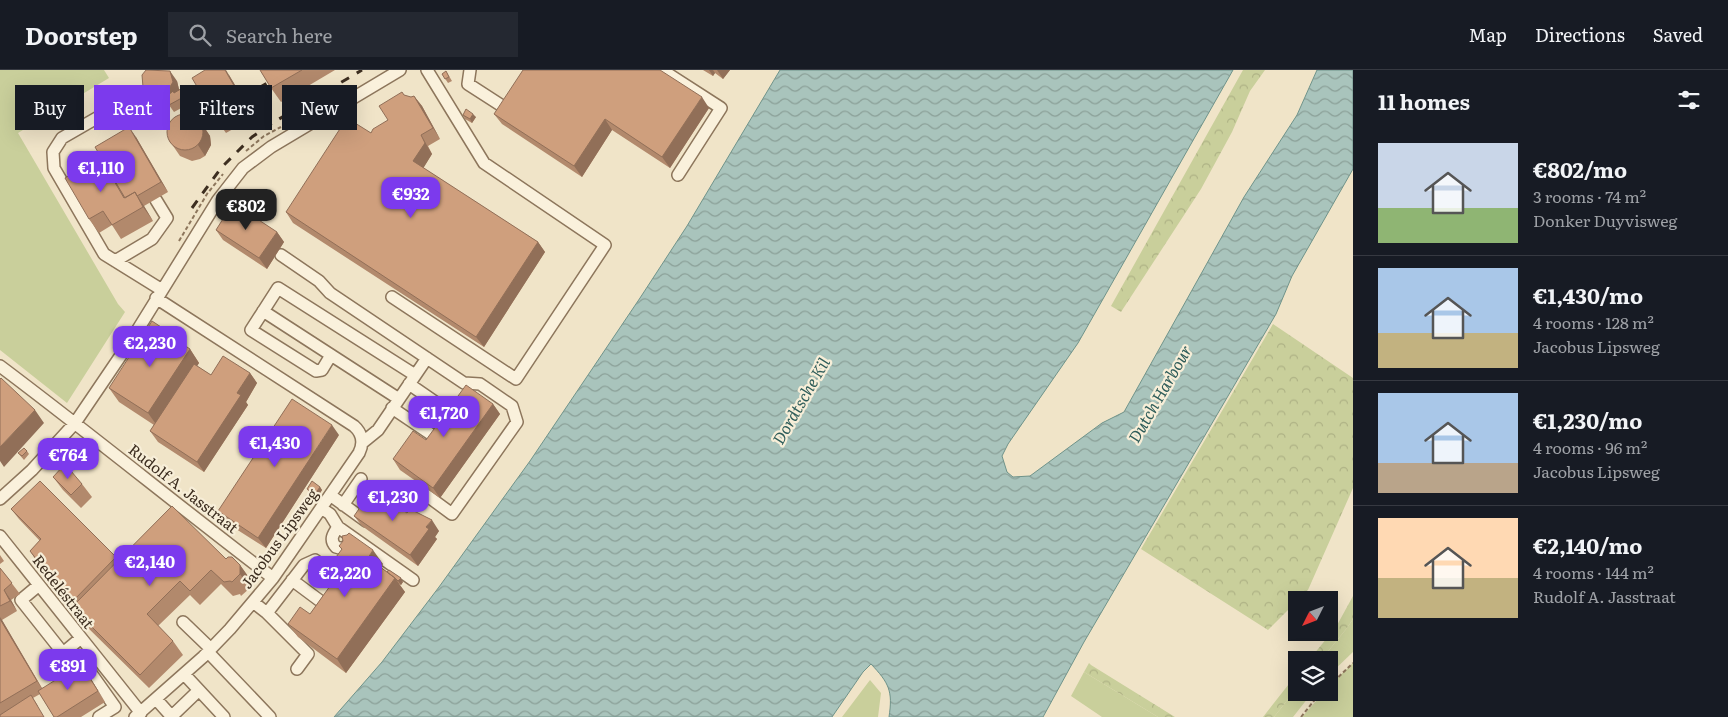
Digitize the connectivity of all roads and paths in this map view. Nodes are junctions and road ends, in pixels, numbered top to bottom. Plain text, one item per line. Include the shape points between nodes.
1 (400, 70) edge
2 (427, 70) edge
3 (470, 70) edge
4 (662, 70) edge
5 (510, 111) edge
6 (94, 119) edge
7 (678, 175) dead end
8 (156, 200) dead end
9 (281, 255) dead end
10 (115, 261) junction
11 (159, 294) junction
12 (392, 296) dead end
13 (263, 311) junction
14 (331, 355) junction
15 (427, 358) junction
16 (0, 366) edge
17 (412, 380) junction
18 (396, 404) junction
19 (451, 413) edge
20 (75, 423) junction
21 (438, 440) edge
22 (362, 443) junction
23 (361, 479) dead end
24 (418, 489) dead end
25 (330, 495) junction
26 (0, 499) edge
27 (343, 505) junction
28 (321, 508) junction
29 (366, 521) edge
30 (338, 527) junction
31 (0, 536) edge
32 (353, 538) junction
33 (273, 578) junction
34 (339, 578) edge
35 (292, 580) junction
36 (413, 580) dead end
37 (39, 585) junction
38 (253, 602) junction
39 (331, 609) edge
40 (267, 613) junction
41 (183, 622) dead end
42 (81, 638) junction
43 (210, 650) junction
44 (1353, 663) edge
45 (88, 669) dead end
46 (297, 669) dead end
47 (184, 674) junction
48 (1338, 677) edge
49 (197, 692) dead end
50 (156, 699) junction
51 (1314, 701) edge
52 (138, 715) edge
53 (215, 715) edge
54 (99, 717) edge
55 (171, 717) edge
56 (270, 717) edge
57 (1301, 717) edge

1 - 11 street via 271,147 243,168 218,200
2 - 12 street via 484,163 604,245 516,379
3 - 5 street via 468,84
4 - 7 street via 721,108
6 - 10 street via 62,138 52,158 56,173 99,246
8 - 10 street via 167,218 152,239
9 - 15 street via 319,281 330,293
10 - 11 street
11 - 20 street
11 - 22 street via 354,426
13 - 14 street
13 - 14 street via 251,330 316,371 322,370
13 - 17 street via 278,288
14 - 18 street
15 - 17 street
15 - 24 street via 464,383 480,384 512,406 517,422 452,514
16 - 20 street, Rudolf A. Jasstraat
17 - 18 street
17 - 19 street
18 - 21 street
18 - 22 street via 378,430
20 - 26 street
20 - 33 street, Rudolf A. Jasstraat
22 - 25 street, Jacobus Lipsweg via 359,453
23 - 27 street
25 - 27 street
25 - 28 street, Jacobus Lipsweg
27 - 29 street
28 - 30 street via 330,514
28 - 33 street, Jacobus Lipsweg
30 - 32 street
30 - 32 street via 332,538 336,547 346,547
31 - 37 street, Redeléstraat
32 - 36 street
33 - 38 street, Jacobus Lipsweg
34 - 35 street via 315,560 304,565
35 - 39 street
35 - 40 street
37 - 42 street, Redeléstraat
37 - 42 street via 21,600 63,653
38 - 40 street
38 - 43 street, Jacobus Lipsweg
40 - 46 street via 308,654
41 - 43 street
42 - 52 street, Redeléstraat
43 - 47 street, Jacobus Lipsweg
43 - 56 street
44 - 48 path
45 - 54 street via 115,706
47 - 50 street, Jacobus Lipsweg
47 - 53 street
49 - 55 street
50 - 52 street, Jacobus Lipsweg
50 - 55 street
51 - 57 path

